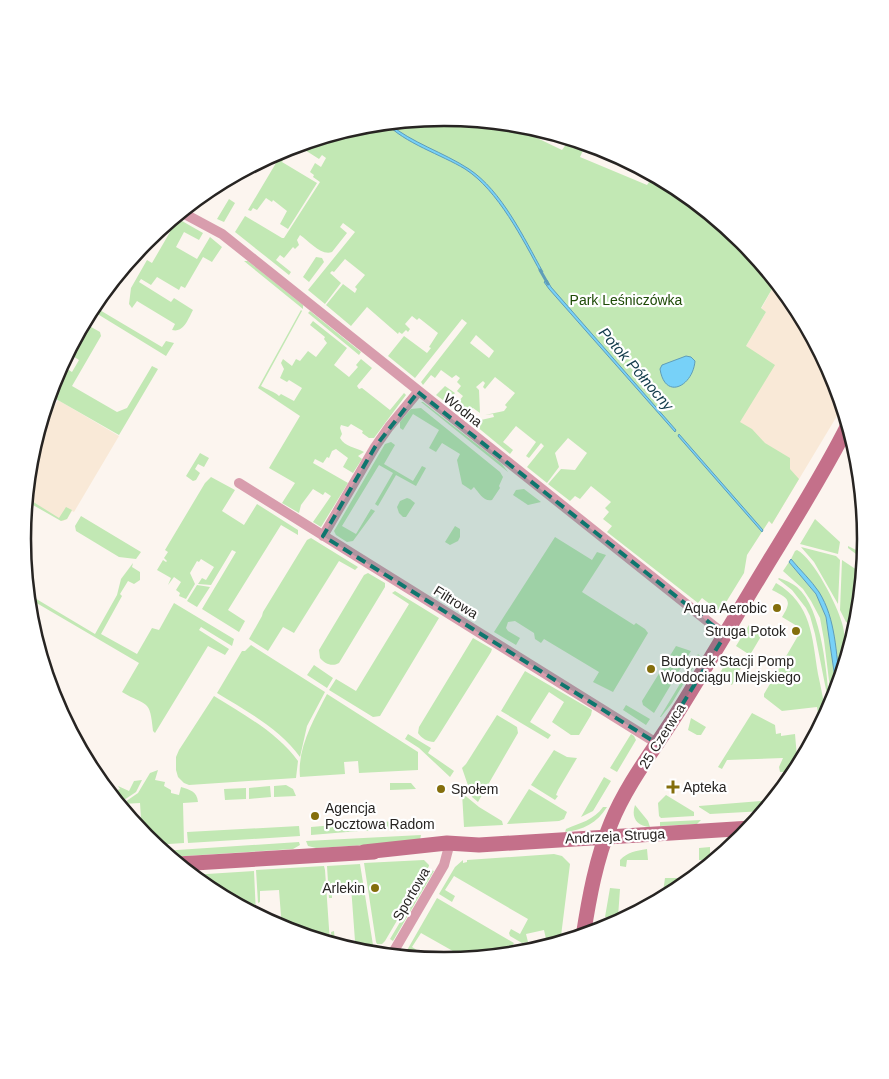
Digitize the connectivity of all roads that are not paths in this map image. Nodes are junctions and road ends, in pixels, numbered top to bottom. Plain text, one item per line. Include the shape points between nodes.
1 (188, 216) edge
2 (418, 392) junction
3 (844, 433) edge
4 (846, 440) edge
5 (832, 458) junction
6 (239, 484) dead end
7 (323, 536) junction
8 (725, 635) junction
9 (658, 744) junction
10 (740, 829) edge
11 (606, 837) junction
12 (447, 847) junction
13 (188, 863) edge
14 (583, 929) edge
15 (395, 949) edge

1 - 2 street, Wodna via 222,234
2 - 7 street via 374,447
2 - 8 street, Wodna
3 - 5 street, 25 Czerwca
4 - 5 street, 25 Czerwca
5 - 8 street, 25 Czerwca
6 - 7 street, Filtrowa
7 - 9 street, Filtrowa
8 - 9 street, 25 Czerwca
9 - 11 street, 25 Czerwca via 624,797
10 - 11 street, Andrzeja Struga
11 - 12 street, Andrzeja Struga
11 - 14 street, 25 Czerwca
12 - 13 street, Andrzeja Struga via 422,852 364,852
12 - 15 street, Sportowa via 444,865

